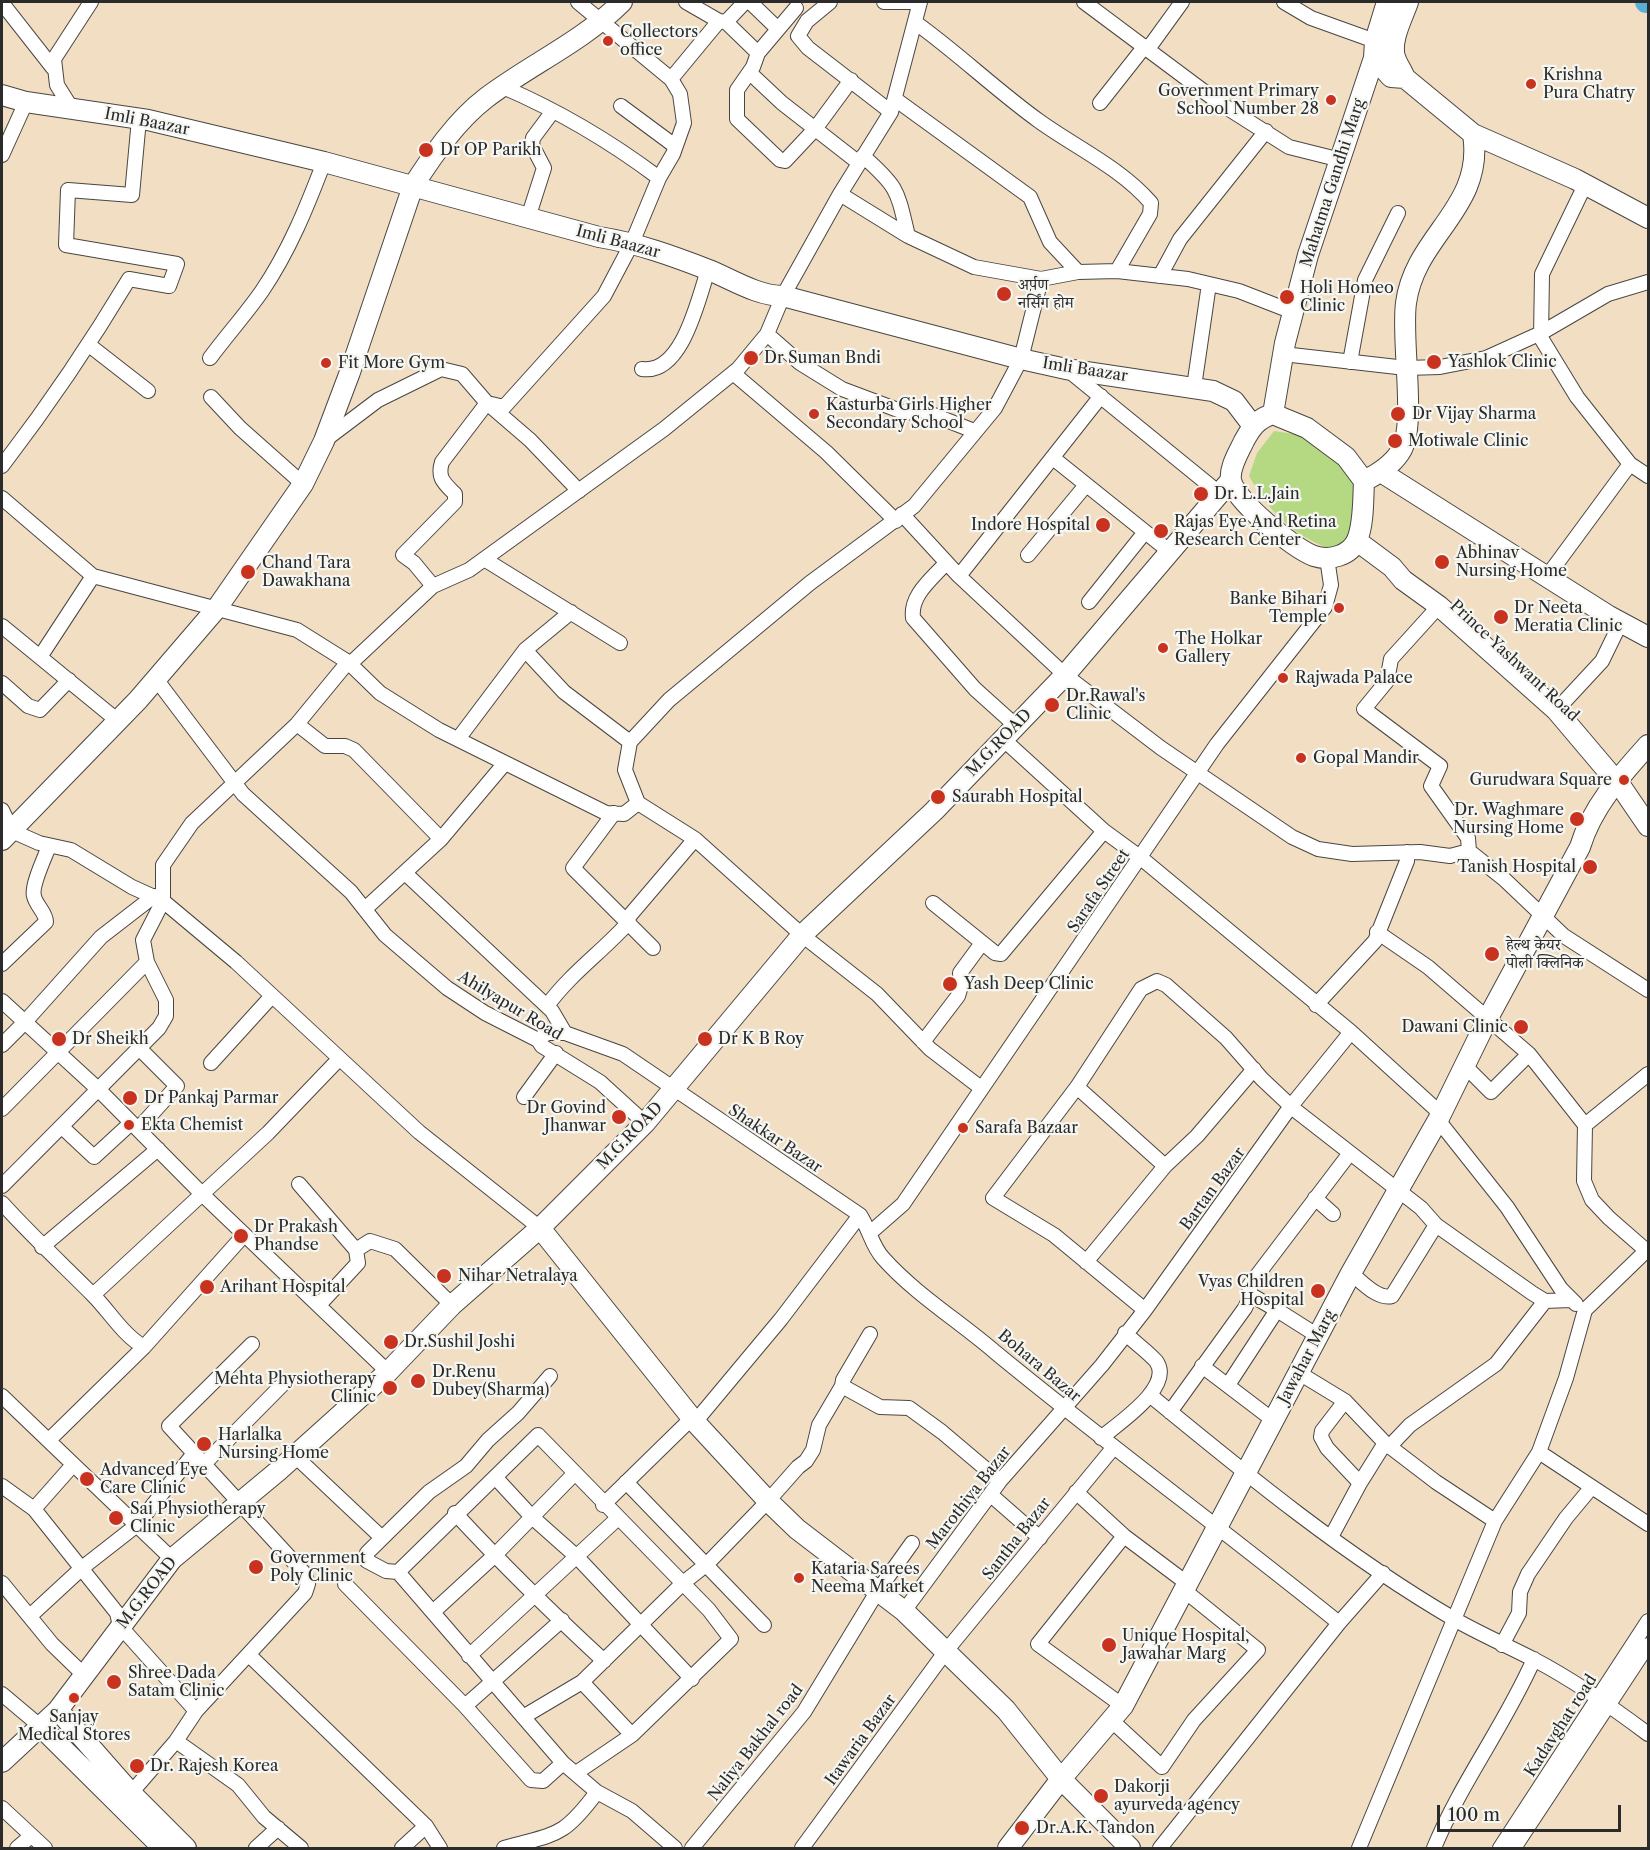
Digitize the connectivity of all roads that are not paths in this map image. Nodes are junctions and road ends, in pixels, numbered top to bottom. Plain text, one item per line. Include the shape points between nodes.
1 (91, 2) edge
2 (578, 2) edge
3 (622, 2) edge
4 (686, 2) edge
5 (745, 2) edge
6 (750, 2) edge
7 (830, 2) edge
8 (884, 2) edge
9 (912, 2) edge
10 (920, 2) edge
11 (1084, 2) edge
12 (1182, 2) edge
13 (1284, 2) edge
14 (1408, 2) edge
15 (2, 3) edge
16 (793, 5) edge
17 (708, 7) edge
18 (1385, 8) edge
19 (601, 21) junction
20 (807, 21) junction
21 (723, 22) junction
22 (916, 23) junction
23 (778, 29) junction
24 (1147, 47) junction
25 (1375, 50) junction
26 (758, 53) junction
27 (53, 68) junction
28 (750, 73) junction
29 (1405, 78) junction
30 (671, 79) junction
31 (851, 80) junction
32 (503, 87) junction
33 (2, 95) edge
34 (26, 102) junction
35 (1100, 103) dead end
36 (621, 106) dead end
37 (893, 106) junction
38 (72, 109) junction
39 (553, 111) junction
40 (139, 119) junction
41 (815, 129) junction
42 (1266, 131) junction
43 (1473, 134) junction
44 (675, 146) junction
45 (2, 155) edge
46 (861, 160) junction
47 (1341, 160) junction
48 (324, 162) junction
49 (659, 178) junction
50 (1585, 185) junction
51 (413, 186) junction
52 (840, 194) junction
53 (1398, 213) dead end
54 (528, 218) junction
55 (1648, 218) edge
56 (908, 236) junction
57 (632, 243) junction
58 (708, 270) junction
59 (1117, 271) junction
60 (1078, 272) junction
61 (1160, 276) junction
62 (1041, 279) junction
63 (1648, 282) edge
64 (1209, 284) junction
65 (783, 296) junction
66 (1293, 312) junction
67 (1541, 333) junction
68 (767, 334) junction
69 (89, 345) junction
70 (1283, 354) junction
71 (210, 358) dead end
72 (1021, 359) junction
73 (1350, 362) junction
74 (1406, 368) junction
75 (642, 369) dead end
76 (1066, 369) junction
77 (733, 373) junction
78 (1194, 387) junction
79 (148, 391) dead end
80 (1101, 396) junction
81 (211, 397) dead end
82 (487, 403) junction
83 (1273, 414) junction
84 (1253, 426) junction
85 (974, 431) junction
86 (324, 441) junction
87 (1053, 458) junction
88 (1630, 464) junction
89 (2, 466) edge
90 (1648, 476) edge
91 (1373, 477) junction
92 (303, 484) junction
93 (1086, 485) junction
94 (1225, 487) junction
95 (579, 491) junction
96 (2, 498) edge
97 (899, 518) junction
98 (1145, 532) junction
99 (1357, 541) junction
100 (1169, 551) junction
101 (1028, 555) dead end
102 (1327, 558) junction
103 (484, 559) junction
104 (946, 563) junction
105 (1392, 567) junction
106 (93, 576) junction
107 (959, 576) junction
108 (1546, 578) junction
109 (433, 586) junction
110 (1089, 602) dead end
111 (1439, 606) junction
112 (217, 608) junction
113 (571, 612) junction
114 (1621, 622) junction
115 (2, 626) edge
116 (1648, 637) edge
117 (620, 643) dead end
118 (525, 650) junction
119 (40, 657) junction
120 (349, 663) junction
121 (1065, 675) junction
122 (156, 679) junction
123 (69, 680) junction
124 (2, 683) edge
125 (1563, 703) junction
126 (118, 721) junction
127 (297, 724) junction
128 (1009, 732) junction
129 (458, 739) junction
130 (630, 742) junction
131 (1648, 745) edge
132 (1648, 757) edge
133 (505, 763) junction
134 (1198, 773) junction
135 (1623, 780) junction
136 (236, 782) junction
137 (638, 803) junction
138 (1648, 805) edge
139 (2, 810) edge
140 (614, 813) junction
141 (1648, 826) edge
142 (1104, 831) junction
143 (7, 835) edge
144 (441, 839) junction
145 (696, 839) junction
146 (49, 846) junction
147 (1468, 851) junction
148 (1407, 852) junction
149 (1141, 858) junction
150 (405, 873) junction
151 (158, 898) junction
152 (933, 903) dead end
153 (366, 908) junction
154 (1544, 916) junction
155 (627, 921) junction
156 (1377, 932) junction
157 (802, 935) junction
158 (982, 943) junction
159 (653, 948) dead end
160 (147, 962) junction
161 (2, 964) edge
162 (1648, 990) edge
163 (271, 998) junction
164 (2, 1001) edge
165 (1316, 1005) junction
166 (547, 1006) junction
167 (1488, 1018) junction
168 (24, 1023) junction
169 (565, 1032) junction
170 (1352, 1032) junction
171 (538, 1040) junction
172 (924, 1042) junction
173 (2, 1044) edge
174 (140, 1049) junction
175 (556, 1053) junction
176 (1529, 1054) junction
177 (57, 1055) junction
178 (339, 1059) junction
179 (211, 1063) dead end
180 (1465, 1066) junction
181 (1254, 1069) junction
182 (1648, 1074) edge
183 (1077, 1087) junction
184 (981, 1088) junction
185 (99, 1090) junction
186 (672, 1090) junction
187 (524, 1097) dead end
188 (1291, 1106) junction
189 (2, 1109) edge
190 (1439, 1117) junction
191 (645, 1123) junction
192 (1585, 1125) junction
193 (62, 1126) junction
194 (135, 1126) junction
195 (158, 1149) junction
196 (1350, 1153) junction
197 (1165, 1166) junction
198 (299, 1184) dead end
199 (2, 1186) edge
200 (1396, 1190) junction
201 (202, 1194) junction
202 (1315, 1198) junction
203 (2, 1203) edge
204 (860, 1215) junction
205 (1333, 1215) dead end
206 (1436, 1225) junction
207 (540, 1228) junction
208 (871, 1232) junction
209 (244, 1235) junction
210 (42, 1247) junction
211 (356, 1250) junction
212 (1648, 1251) edge
213 (1086, 1262) junction
214 (1351, 1274) junction
215 (93, 1295) junction
216 (1251, 1295) junction
217 (1570, 1300) junction
218 (1545, 1301) junction
219 (319, 1305) junction
220 (452, 1305) junction
221 (1145, 1310) junction
222 (1277, 1310) junction
223 (1585, 1310) junction
224 (1125, 1333) junction
225 (870, 1334) dead end
226 (1318, 1336) junction
227 (252, 1344) dead end
228 (144, 1347) junction
229 (1102, 1365) joint
230 (1202, 1366) junction
231 (388, 1372) junction
232 (1299, 1373) junction
233 (550, 1376) dead end
234 (285, 1382) dead end
235 (1228, 1385) junction
236 (842, 1386) junction
237 (2, 1396) edge
238 (1151, 1396) junction
239 (1345, 1401) junction
240 (1064, 1408) junction
241 (1170, 1412) junction
242 (694, 1420) junction
243 (1273, 1420) junction
244 (1101, 1438) junction
245 (49, 1440) junction
246 (1387, 1445) junction
247 (1114, 1447) junction
248 (195, 1452) junction
249 (1539, 1452) junction
250 (294, 1455) junction
251 (205, 1463) junction
252 (72, 1466) junction
253 (574, 1474) junction
254 (1246, 1474) junction
255 (496, 1479) junction
256 (1000, 1481) junction
257 (626, 1482) junction
258 (1360, 1483) junction
259 (2, 1486) edge
260 (1591, 1488) junction
261 (1076, 1492) junction
262 (991, 1495) junction
263 (768, 1501) junction
264 (237, 1503) junction
265 (603, 1505) junction
266 (34, 1509) junction
267 (455, 1514) junction
268 (532, 1517) junction
269 (618, 1518) junction
270 (1495, 1521) junction
271 (137, 1525) junction
272 (1648, 1525) edge
273 (1215, 1528) junction
274 (1124, 1536) junction
275 (1331, 1537) junction
276 (1040, 1538) junction
277 (380, 1539) junction
278 (912, 1543) dead end
279 (494, 1556) junction
280 (577, 1557) junction
281 (172, 1559) junction
282 (707, 1564) junction
283 (82, 1568) junction
284 (398, 1572) junction
285 (1383, 1574) junction
286 (683, 1583) junction
287 (345, 1584) dead end
288 (1186, 1588) junction
289 (877, 1592) junction
290 (5, 1593) edge
291 (534, 1598) junction
292 (904, 1611) junction
293 (433, 1612) junction
294 (30, 1616) junction
295 (1454, 1619) junction
296 (562, 1620) junction
297 (1648, 1621) edge
298 (1339, 1623) junction
299 (641, 1625) junction
300 (764, 1625) dead end
301 (120, 1626) junction
302 (1502, 1645) junction
303 (1648, 1645) edge
304 (946, 1651) junction
305 (249, 1654) junction
306 (469, 1656) junction
307 (1534, 1659) junction
308 (604, 1662) junction
309 (85, 1676) junction
310 (692, 1679) junction
311 (495, 1681) junction
312 (582, 1682) junction
313 (2, 1694) edge
314 (1604, 1700) junction
315 (465, 1706) junction
316 (58, 1710) junction
317 (196, 1711) junction
318 (1117, 1713) junction
319 (523, 1717) junction
320 (40, 1726) junction
321 (1648, 1734) edge
322 (633, 1735) junction
323 (176, 1741) junction
324 (2, 1762) edge
325 (563, 1763) junction
326 (576, 1773) junction
327 (1061, 1779) junction
328 (597, 1792) junction
329 (131, 1793) junction
330 (2, 1808) edge
331 (426, 1826) junction
332 (278, 1828) junction
333 (31, 1836) junction
334 (16, 1848) edge
335 (45, 1848) edge
336 (163, 1848) edge
337 (186, 1848) edge
338 (256, 1848) edge
339 (301, 1848) edge
340 (402, 1848) edge
341 (440, 1848) edge
342 (504, 1848) edge
343 (675, 1848) edge
344 (692, 1848) edge
345 (802, 1848) edge
346 (1008, 1848) edge
347 (1128, 1848) edge
348 (1160, 1848) edge
349 (1359, 1848) edge
350 (1434, 1848) edge
351 (1500, 1848) edge
352 (1514, 1848) edge

1 - 27 street via 54,59
2 - 19 street
3 - 19 main road
4 - 17 street
5 - 21 street
6 - 23 street
7 - 20 street
8 - 9 street
10 - 22 street
11 - 24 street
12 - 24 street
13 - 25 street
14 - 29 main road via 1394,47 1395,60
15 - 27 street
16 - 20 street
16 - 23 street
17 - 21 street
18 - 25 main road, Mahatma Gandhi Marg
19 - 30 street
19 - 32 main road
20 - 31 street via 798,36
21 - 26 street
21 - 30 street
22 - 37 street
22 - 59 street via 950,47 1001,93 1101,162 1151,203 1150,214
23 - 26 street
24 - 35 street
24 - 42 street via 1218,102
25 - 29 main road via 1391,77
25 - 47 main road, Mahatma Gandhi Marg
26 - 28 street
27 - 38 street via 57,85
28 - 41 street
28 - 41 street via 736,90 737,119 780,160 789,158
29 - 43 main road
30 - 44 street via 680,94 684,123
31 - 37 street
31 - 41 street
32 - 39 street
32 - 51 main road via 466,116
33 - 34 main road, Imli Baazar
34 - 38 main road, Imli Baazar
34 - 45 street
36 - 44 street
37 - 46 street
37 - 60 street via 1030,197 1050,242
38 - 40 main road, Imli Baazar
39 - 49 street via 618,147
39 - 54 street via 533,138 532,145 544,168
40 - 48 main road, Imli Baazar
40 - 69 street via 132,195 68,190 66,245 177,264 169,286 129,279
41 - 46 street
42 - 47 street via 1289,147
42 - 61 street via 1180,238
43 - 50 main road
43 - 74 main road via 1473,178 1415,269 1406,303
44 - 49 street
46 - 52 street
46 - 56 street via 891,181
47 - 66 main road, Mahatma Gandhi Marg
48 - 51 main road, Imli Baazar
48 - 71 street via 297,231 279,262
49 - 57 street
50 - 55 main road
50 - 67 street via 1542,274
51 - 54 main road, Imli Baazar
51 - 86 main road
52 - 56 street
52 - 65 street
53 - 73 street via 1365,280
54 - 57 main road, Imli Baazar
56 - 62 street via 974,267
57 - 58 main road, Imli Baazar
57 - 82 street via 604,296 504,407
58 - 65 main road, Imli Baazar via 769,296
58 - 75 street via 677,354 662,367
59 - 60 street
59 - 61 street
60 - 62 street
61 - 64 street
62 - 72 street
63 - 67 street via 1608,294
64 - 66 street
64 - 78 street
65 - 68 street
65 - 72 main road, Imli Baazar
66 - 70 main road, Mahatma Gandhi Marg
67 - 74 street via 1486,358 1440,368
67 - 88 street via 1577,398
68 - 77 street
68 - 85 street via 800,363 842,389 906,413 921,410
69 - 79 street
69 - 89 street
70 - 73 street
70 - 83 main road, Mahatma Gandhi Marg
72 - 76 main road, Imli Baazar
72 - 85 street via 995,408
73 - 74 street
74 - 91 main road via 1407,421 1402,448
76 - 78 main road, Imli Baazar
76 - 80 street
77 - 95 street
77 - 97 street
78 - 84 main road, Imli Baazar via 1234,401
80 - 87 street
80 - 94 street
81 - 92 street
82 - 86 street via 462,374 441,369 378,400
82 - 95 street
82 - 109 street via 442,462 438,473 455,494 455,502 403,555
83 - 84 main road
83 - 91 main road via 1307,428
84 - 94 main road
85 - 97 street via 914,506
86 - 92 main road
87 - 93 street
87 - 107 street
88 - 90 street
88 - 108 street
91 - 99 main road
91 - 108 main road
92 - 112 main road
93 - 98 street
93 - 101 street
94 - 100 main road, M.G.ROAD
94 - 102 main road via 1282,535 1313,556
95 - 103 street
96 - 106 street
97 - 104 street
97 - 130 street via 716,659 669,700
98 - 100 street
98 - 110 street
99 - 102 main road via 1345,554
99 - 105 main road, Prince Yashwant Road
100 - 121 main road, M.G.ROAD
102 - 134 street, Sarafa Street via 1331,585 1325,607
103 - 109 street
103 - 113 street
104 - 107 street
104 - 128 street via 918,595 913,618
105 - 111 main road, Prince Yashwant Road
105 - 125 main road, Prince Yashwant Road via 1408,571 1447,599
106 - 112 street
106 - 119 street
107 - 121 street
108 - 114 main road
109 - 120 street
111 - 135 main road, Prince Yashwant Road via 1556,710
111 - 147 street via 1391,659 1387,681 1364,709 1440,766 1431,786 1468,838
112 - 120 street via 297,630
112 - 122 main road
113 - 117 street
113 - 118 street
114 - 116 main road
114 - 125 street via 1602,661
115 - 119 street
118 - 129 street
118 - 130 street via 564,692
119 - 123 street
120 - 127 street
120 - 129 street via 380,693
121 - 128 main road, M.G.ROAD
121 - 134 street
122 - 126 main road
122 - 136 street, Ahilyapur Road
123 - 124 street via 40,710 28,706
123 - 126 street
125 - 135 main road, Prince Yashwant Road
126 - 143 main road
127 - 136 street
127 - 144 street via 325,746 354,750
128 - 142 street
128 - 157 main road, M.G.ROAD via 934,811
129 - 133 street
130 - 137 street via 625,770
131 - 135 main road
132 - 135 main road
133 - 140 street via 606,813
133 - 144 street
134 - 148 street via 1263,819 1318,849 1352,854
134 - 149 street, Sarafa Street
135 - 138 main road
135 - 141 main road
135 - 154 main road, Jawahar Marg via 1585,829 1580,847
136 - 151 street via 179,839 163,865
136 - 153 street, Ahilyapur Road via 243,795
137 - 140 street via 624,814
137 - 145 street
139 - 143 street
140 - 155 street via 573,868
142 - 149 street
142 - 158 street via 1004,951 998,954
143 - 146 street
144 - 150 street
145 - 155 street
145 - 157 street
146 - 151 street via 71,850
146 - 161 street via 33,889 46,922
147 - 148 street via 1450,856
147 - 154 street
148 - 156 street via 1407,861
149 - 165 street
149 - 184 street, Sarafa Street
150 - 153 street
150 - 166 street
151 - 160 street via 143,940
151 - 163 street via 200,930
151 - 168 street via 101,937
152 - 158 street
153 - 171 street, Ahilyapur Road via 385,935 447,988
154 - 162 street via 1564,936
154 - 167 main road, Jawahar Marg
155 - 159 street
155 - 166 street via 607,945 564,982
156 - 165 street via 1375,941
156 - 167 street via 1428,967
157 - 172 street via 877,994
157 - 186 main road, M.G.ROAD
158 - 172 street via 960,973 962,986 958,996
160 - 174 street via 166,1000 166,1016
160 - 177 street
163 - 178 street
163 - 179 street
164 - 168 street
165 - 170 street
166 - 169 street
167 - 176 street
167 - 180 main road, Jawahar Marg
168 - 173 street
168 - 177 street
169 - 171 street via 547,1033
169 - 186 street, Shakkar Bazar via 623,1054
170 - 188 street, Bartan Bazar
170 - 190 street
171 - 175 street, Ahilyapur Road
172 - 184 street
174 - 185 street
174 - 194 street via 177,1086
175 - 187 street
175 - 191 street, Ahilyapur Road via 600,1082
176 - 180 street via 1491,1092
176 - 192 street
177 - 185 street
177 - 189 street
178 - 201 street
178 - 207 street via 418,1132
180 - 190 main road, Jawahar Marg
181 - 183 street via 1226,1038 1157,981 1141,989
181 - 188 street
181 - 197 street via 1197,1136
182 - 192 street
183 - 197 street
183 - 213 street via 993,1198 1054,1235
184 - 208 street, Sarafa Street via 903,1204
185 - 193 street
185 - 194 street
186 - 191 main road, M.G.ROAD
186 - 204 street, Shakkar Bazar
188 - 196 street
188 - 221 street, Bartan Bazar
190 - 200 main road, Jawahar Marg
190 - 217 street
191 - 207 main road, M.G.ROAD
192 - 212 street via 1584,1181 1592,1200
193 - 194 street via 94,1157
193 - 199 street
194 - 195 street
195 - 201 street
195 - 210 street
196 - 200 street
196 - 202 street
197 - 213 street
198 - 211 street
200 - 206 street
200 - 214 main road, Jawahar Marg
201 - 209 street
201 - 215 street
202 - 205 street
202 - 216 street via 1249,1286
203 - 210 street
204 - 208 street, Bohara Bazar
204 - 242 street via 781,1319
206 - 214 street via 1392,1296 1379,1295
206 - 218 street
207 - 220 main road, M.G.ROAD
207 - 242 main road
208 - 240 street, Bohara Bazar via 873,1245 884,1259
209 - 219 street
209 - 228 street
210 - 215 street
211 - 219 street via 358,1263
211 - 220 street via 370,1242 395,1249
212 - 223 street
213 - 221 street
214 - 226 main road, Jawahar Marg
215 - 228 street via 134,1342
216 - 222 street
216 - 230 street
217 - 218 street
217 - 223 street
218 - 246 street via 1496,1364
219 - 231 street
220 - 231 main road, M.G.ROAD
221 - 224 street, Bartan Bazar
222 - 226 street
222 - 235 street
223 - 249 street
224 - 229 street, Bartan Bazar
224 - 238 street via 1157,1362 1160,1375
225 - 236 street
226 - 232 main road, Jawahar Marg
227 - 248 street via 169,1426
228 - 245 street
229 - 240 street, Marothiya Bazar
230 - 235 street
230 - 241 street
231 - 250 main road, M.G.ROAD
232 - 239 street
232 - 243 main road, Jawahar Marg
233 - 277 street via 466,1466 429,1492
234 - 251 street
235 - 243 street
236 - 256 street via 880,1407 909,1408
236 - 263 street via 819,1425 806,1461
237 - 245 street
238 - 241 street
238 - 244 street
239 - 246 street
239 - 258 street via 1321,1437
240 - 244 street, Bohara Bazar
240 - 256 street, Marothiya Bazar
241 - 254 street
242 - 257 street
242 - 263 main road
243 - 254 main road, Jawahar Marg
244 - 247 street, Bohara Bazar
245 - 252 street
246 - 258 street
246 - 270 street
247 - 261 street, Santha Bazar
247 - 273 street, Bohara Bazar
248 - 251 street
248 - 271 street
249 - 260 street
249 - 270 street
250 - 264 main road, M.G.ROAD
250 - 277 street
251 - 264 street
252 - 266 street
252 - 271 street
253 - 255 street via 538,1435
253 - 265 street
253 - 268 street
254 - 273 main road, Jawahar Marg
254 - 275 street
255 - 267 street
255 - 268 street
256 - 262 street, Marothiya Bazar
257 - 265 street
257 - 282 street
258 - 275 street
259 - 266 street
260 - 272 street
260 - 302 street via 1528,1574 1520,1592 1519,1613
261 - 274 street
261 - 276 street, Santha Bazar
262 - 276 street
262 - 292 street, Marothiya Bazar
263 - 282 street
263 - 289 main road
264 - 281 main road, M.G.ROAD
264 - 305 street via 308,1579 305,1593
265 - 269 street
266 - 283 street
267 - 279 street
267 - 284 street
268 - 279 street
268 - 280 street
269 - 280 street
269 - 286 street
270 - 295 street
271 - 281 street
271 - 283 street
273 - 288 main road, Jawahar Marg
273 - 298 street, Bohara Bazar via 1238,1541
274 - 288 street
274 - 318 street via 1038,1644
275 - 285 street
276 - 304 street, Santha Bazar
277 - 284 street via 367,1553 367,1561 386,1571
278 - 289 street, Naliya Bakhal road
279 - 291 street
279 - 293 street
280 - 291 street
280 - 299 street
281 - 301 main road, M.G.ROAD
282 - 286 street
282 - 300 street
283 - 294 street
283 - 301 street via 117,1613
284 - 293 street
285 - 295 street
285 - 298 street
286 - 299 street
286 - 310 street via 731,1639
287 - 315 street
288 - 318 main road, Jawahar Marg
288 - 318 street via 1258,1650 1194,1720 1162,1767
289 - 292 main road
289 - 344 street, Naliya Bakhal road via 804,1712
290 - 294 street
291 - 296 street
291 - 306 street
292 - 304 main road
293 - 306 street
294 - 309 street
295 - 302 street
295 - 349 street
296 - 308 street
296 - 311 street
297 - 314 street, Kadavghat road
298 - 348 street
299 - 308 street
299 - 310 street
301 - 309 main road, M.G.ROAD
301 - 317 street
302 - 307 street
303 - 314 street
304 - 327 main road via 1006,1710
304 - 345 street, Itawaria Bazar
305 - 317 street
305 - 331 street
306 - 311 street
307 - 314 street
307 - 350 street via 1449,1813
308 - 312 street
309 - 316 main road, M.G.ROAD
310 - 322 street
311 - 315 street
311 - 319 street
312 - 319 street
312 - 322 street
313 - 320 street
314 - 321 street
314 - 351 street, Kadavghat road
314 - 352 street via 1586,1742
315 - 325 street via 531,1780 543,1781
316 - 320 main road, M.G.ROAD
316 - 329 main road
317 - 323 street
318 - 327 main road, Jawahar Marg
319 - 325 street
320 - 324 main road, M.G.ROAD
320 - 336 main road
322 - 326 street
323 - 329 street
323 - 332 street via 238,1785
325 - 326 street
326 - 328 street
327 - 346 main road, Jawahar Marg
327 - 347 main road
328 - 342 street via 577,1820 550,1837
328 - 343 street via 632,1811
329 - 337 main road
330 - 333 street
331 - 340 street
331 - 341 street
332 - 338 street
332 - 339 street
333 - 334 street
333 - 335 street

